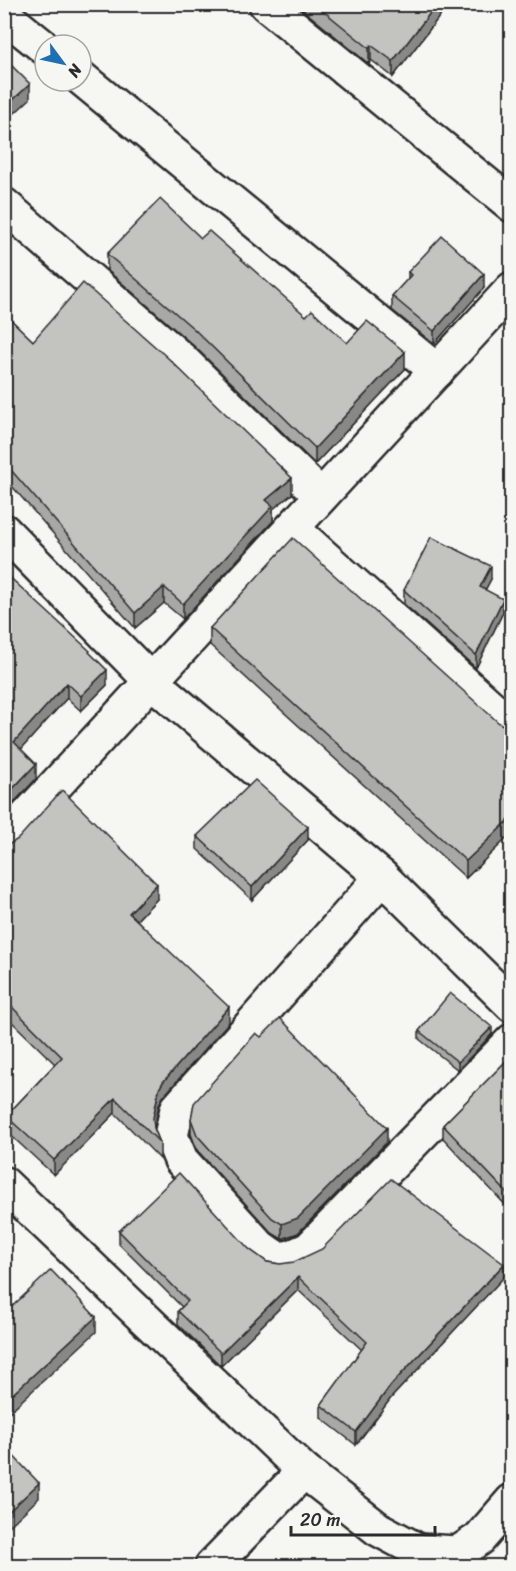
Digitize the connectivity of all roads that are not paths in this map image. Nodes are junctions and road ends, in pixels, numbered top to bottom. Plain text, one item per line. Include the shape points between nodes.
1 (266, 4) edge
2 (4, 15) edge
3 (33, 38) edge
4 (93, 88) edge
5 (4, 205) edge
6 (512, 205) edge
7 (512, 289) edge
8 (437, 371) junction
9 (321, 496) junction
10 (292, 528) junction
11 (4, 531) edge
12 (151, 681) junction
13 (512, 726) edge
14 (4, 841) edge
15 (382, 877) junction
16 (512, 1005) edge
17 (512, 1041) edge
18 (4, 1184) edge
19 (304, 1471) junction
20 (512, 1501) edge
21 (212, 1566) edge

1 - 6 street
2 - 3 street
4 - 8 street
5 - 9 street via 181,359
7 - 8 street
8 - 9 street
9 - 10 street
10 - 12 street
10 - 13 street
11 - 12 street
12 - 14 street
12 - 15 street
15 - 16 street
15 - 17 street via 177,1109 171,1136 181,1160 260,1247 277,1259 291,1257 309,1249
18 - 19 street
19 - 20 street via 378,1529 419,1551 458,1553 479,1539
19 - 21 street

